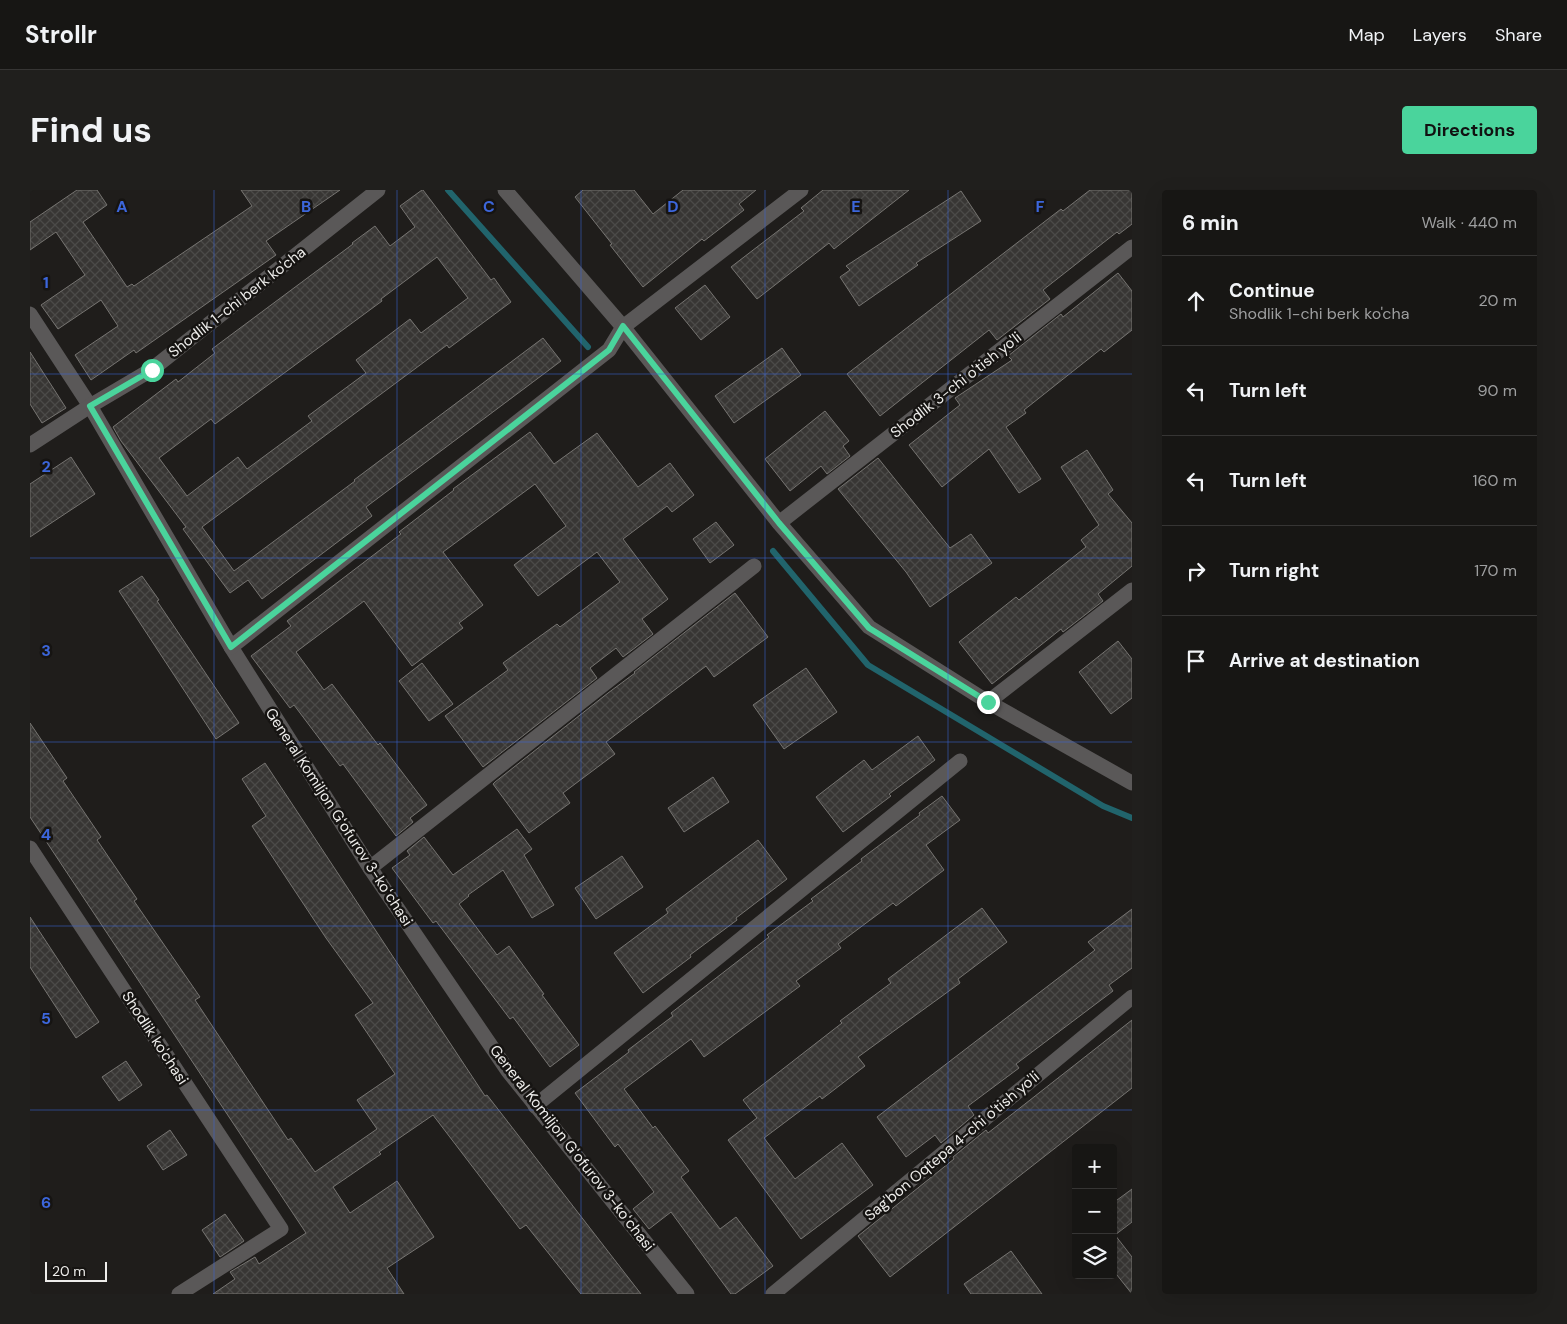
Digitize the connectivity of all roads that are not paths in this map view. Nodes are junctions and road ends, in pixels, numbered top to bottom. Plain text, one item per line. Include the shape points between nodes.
1 (378, 190) edge
2 (505, 190) edge
3 (801, 190) edge
4 (1132, 247) edge
5 (30, 314) edge
6 (623, 326) junction
7 (90, 406) junction
8 (30, 445) edge
9 (779, 523) junction
10 (754, 566) dead end
11 (1132, 590) edge
12 (231, 647) junction
13 (988, 702) junction
14 (960, 761) dead end
15 (1132, 783) edge
16 (30, 848) edge
17 (370, 868) junction
18 (1132, 997) edge
19 (535, 1106) junction
20 (179, 1294) edge
21 (687, 1294) edge
22 (773, 1294) edge

1 - 7 street, Shodlik 1-chi berk ko'cha via 152,370
2 - 6 street
3 - 6 street
4 - 9 street, Shodlik 3-chi o'tish yo'li
5 - 7 street, General Komiljon Gʻofurov 3-koʻchasi
6 - 9 street
6 - 12 street via 609,350
7 - 8 street, Shodlik 1-chi berk ko'cha
7 - 12 street, General Komiljon Gʻofurov 3-koʻchasi
9 - 13 street via 869,628
10 - 17 street
11 - 13 street
12 - 17 street, General Komiljon Gʻofurov 3-koʻchasi
13 - 15 street
14 - 19 street
16 - 20 street, Shodlik ko'chasi via 281,1229
17 - 19 street, General Komiljon Gʻofurov 3-koʻchasi
18 - 22 street, Sag'bon Oqtepa 4-chi o'tish yo'li
19 - 21 street, General Komiljon Gʻofurov 3-koʻchasi

